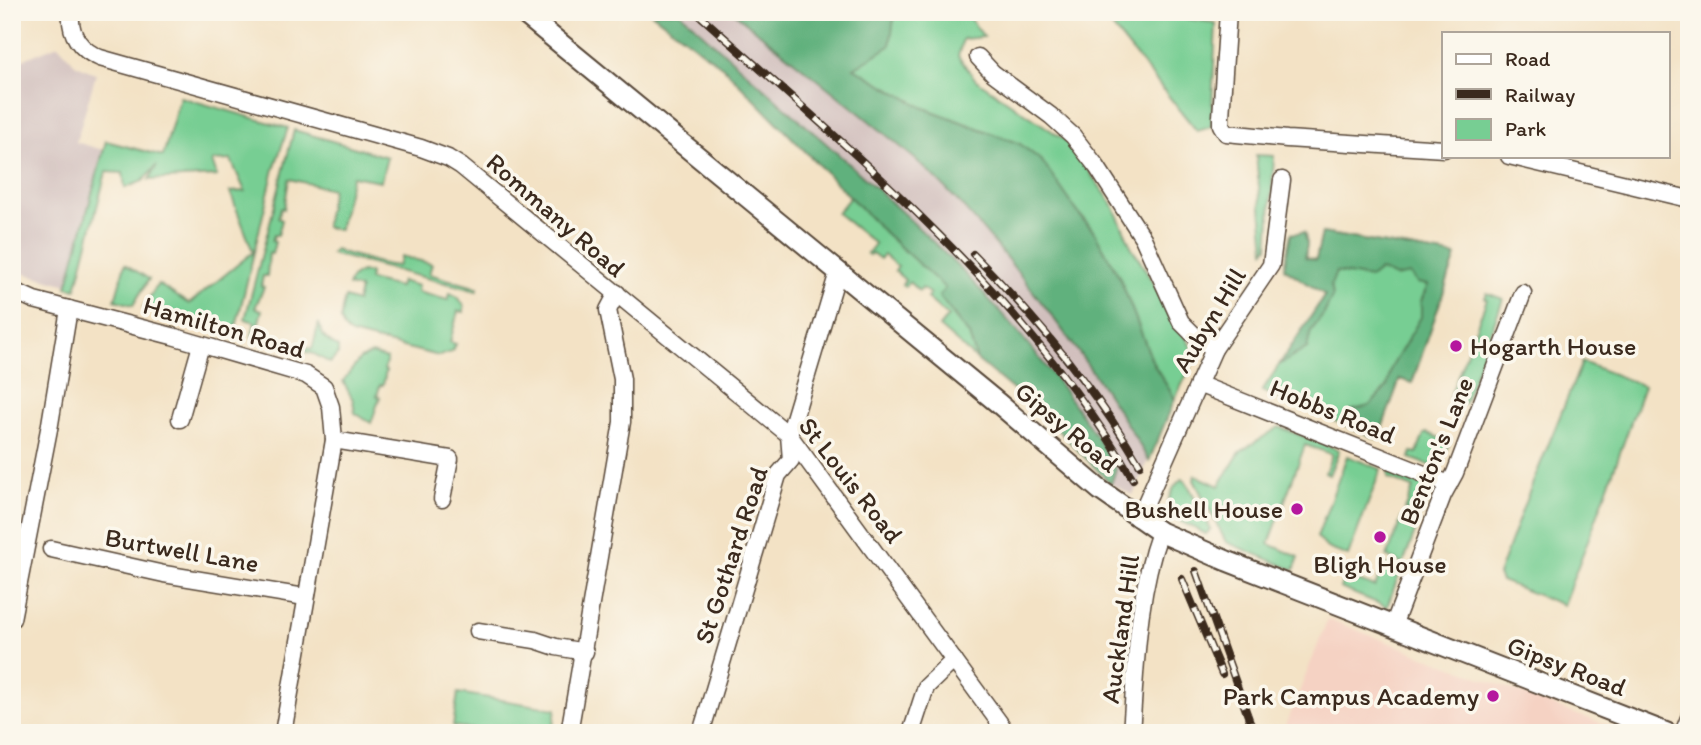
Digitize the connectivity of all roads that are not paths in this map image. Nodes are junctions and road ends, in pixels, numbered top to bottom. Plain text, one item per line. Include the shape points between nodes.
1 (71, 12) edge
2 (522, 12) edge
3 (1228, 12) edge
4 (978, 57) dead end
5 (1442, 149) edge
6 (1518, 158) edge
7 (1282, 180) dead end
8 (1689, 198) edge
9 (838, 272) junction
10 (12, 290) edge
11 (617, 293) junction
12 (1523, 293) dead end
13 (69, 309) junction
14 (201, 345) junction
15 (1214, 349) junction
16 (1198, 384) junction
17 (180, 419) dead end
18 (789, 435) junction
19 (334, 440) junction
20 (1449, 484) junction
21 (442, 499) dead end
22 (1137, 517) junction
23 (1160, 532) junction
24 (18, 547) edge
25 (51, 549) dead end
26 (305, 597) junction
27 (12, 619) edge
28 (1393, 626) junction
29 (478, 631) dead end
30 (585, 652) junction
31 (954, 660) junction
32 (1689, 718) edge
33 (283, 733) edge
34 (569, 733) edge
35 (701, 733) edge
36 (911, 733) edge
37 (1007, 733) edge
38 (1131, 733) edge
39 (1667, 733) edge
40 (1683, 733) edge

1 - 11 street, Rommany Road via 74,37 100,58 448,158
2 - 9 street, Gipsy Road
3 - 5 street via 1223,130
4 - 15 street via 1081,146 1143,238 1181,322
6 - 8 street
7 - 15 street, Aubyn Hill via 1271,265
9 - 18 street, St Gothard Road
9 - 22 street, Gipsy Road
10 - 13 street, Hamilton Road
11 - 18 street, St Louis Road
11 - 30 street, Rommany Road via 608,310 622,379 622,422
12 - 20 street, Benton's Lane
13 - 14 street, Hamilton Road
13 - 24 street via 50,424
14 - 17 street
14 - 19 street, Hamilton Road via 306,375 324,387
15 - 16 street, Aubyn Hill
16 - 20 street, Hobbs Road
16 - 22 street, Aubyn Hill
18 - 31 street, St Louis Road
18 - 35 street, St Gothard Road via 791,460 778,475
19 - 21 street via 450,459
19 - 26 street, Hamilton Road
20 - 28 street, Benton's Lane
22 - 23 street, Gipsy Road
23 - 28 street, Gipsy Road
23 - 38 street, Auckland Hill via 1146,584
24 - 27 street
25 - 26 street, Burtwell Lane via 164,574
26 - 33 street, Hamilton Road
28 - 39 street, Gipsy Road
29 - 30 street
30 - 34 street, Rommany Road
31 - 36 street via 926,687
31 - 37 street, St Louis Road
32 - 40 street

